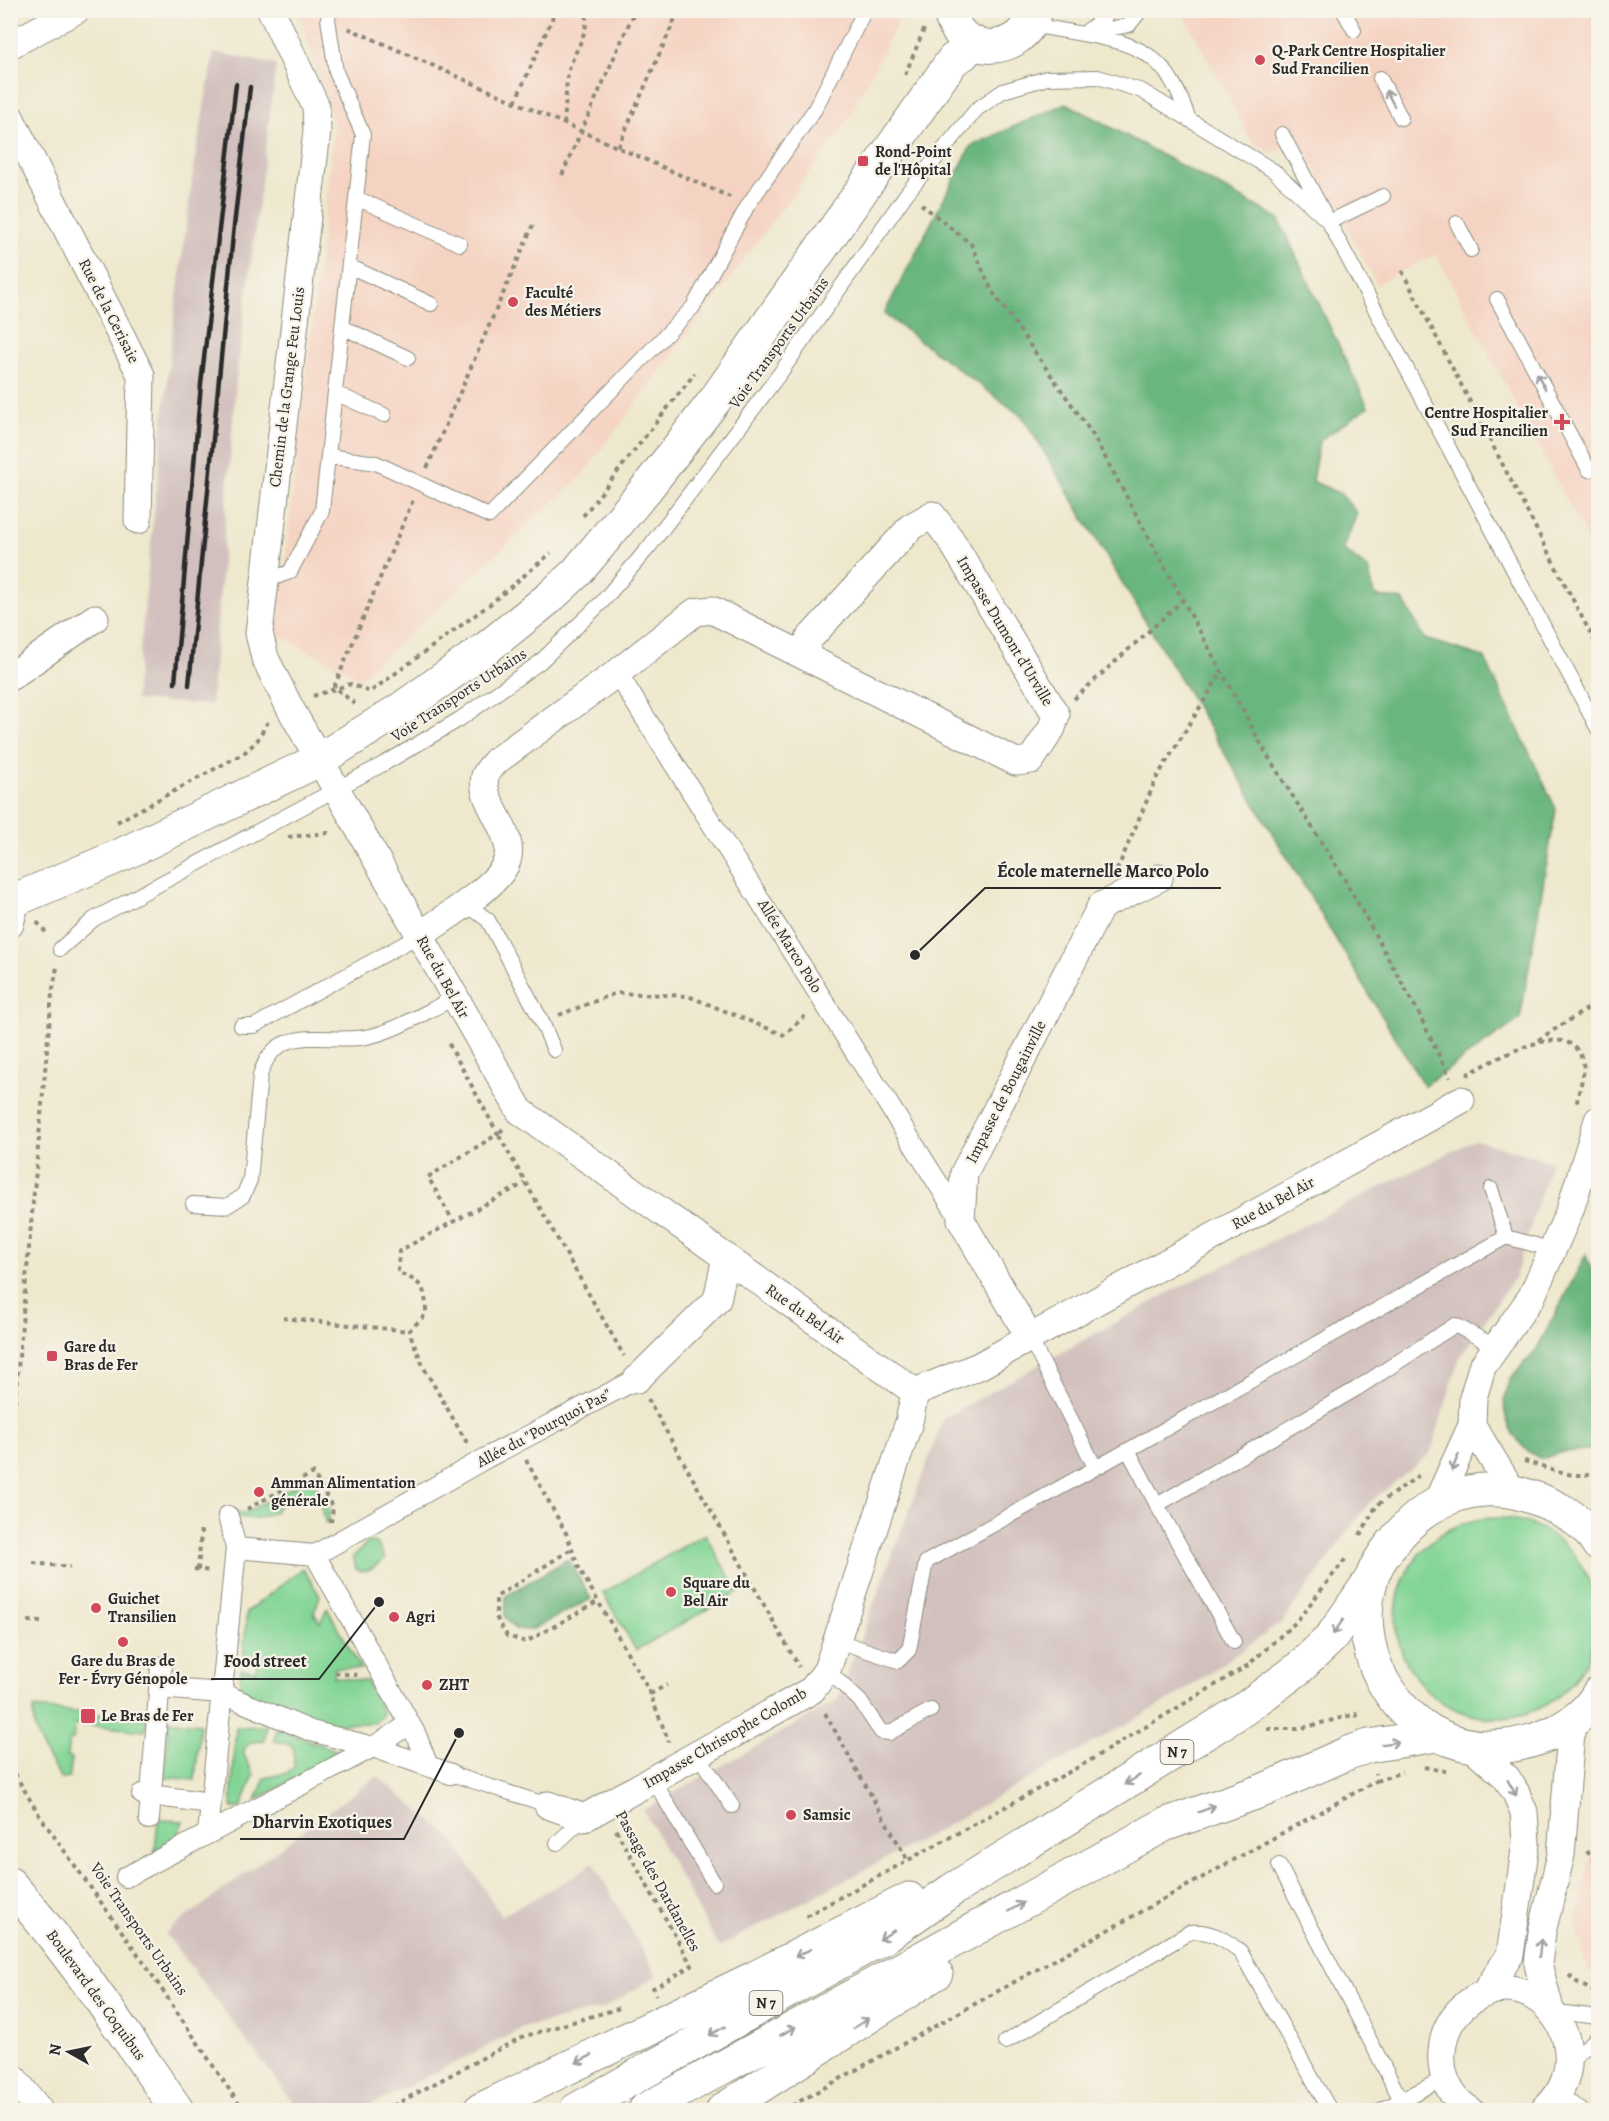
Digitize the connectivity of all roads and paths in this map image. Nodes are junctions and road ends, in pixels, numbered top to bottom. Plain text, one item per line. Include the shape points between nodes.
1 (76, 10) edge
2 (271, 10) edge
3 (556, 10) edge
4 (585, 10) edge
5 (635, 10) edge
6 (680, 10) edge
7 (866, 10) edge
8 (950, 10) edge
9 (1106, 10) edge
10 (1141, 10) edge
11 (1344, 10) edge
12 (329, 15) edge
13 (1034, 18) edge
14 (1354, 30) dead end
15 (1083, 34) junction
16 (973, 42) junction
17 (10, 45) edge
18 (1380, 78) dead end
19 (515, 102) junction
20 (10, 117) edge
21 (1401, 118) dead end
22 (1189, 120) junction
23 (564, 124) junction
24 (581, 131) junction
25 (1282, 134) dead end
26 (618, 147) junction
27 (562, 175) dead end
28 (907, 193) junction
29 (1383, 196) dead end
30 (356, 198) junction
31 (748, 205) junction
32 (1329, 222) junction
33 (1457, 223) dead end
34 (460, 244) dead end
35 (1471, 250) dead end
36 (349, 266) junction
37 (1402, 271) dead end
38 (1497, 299) dead end
39 (431, 304) dead end
40 (342, 327) junction
41 (408, 358) dead end
42 (335, 393) junction
43 (384, 415) dead end
44 (328, 456) junction
45 (1589, 470) dead end
46 (138, 520) dead end
47 (264, 581) junction
48 (1183, 601) junction
49 (95, 618) dead end
50 (1599, 648) edge
51 (804, 655) junction
52 (1221, 672) junction
53 (617, 673) junction
54 (10, 677) edge
55 (1056, 715) junction
56 (1599, 729) edge
57 (244, 753) dead end
58 (320, 760) junction
59 (264, 785) junction
60 (336, 789) junction
61 (280, 819) junction
62 (334, 842) dead end
63 (1160, 878) dead end
64 (466, 904) junction
65 (1101, 906) junction
66 (12, 908) edge
67 (420, 935) junction
68 (60, 949) joint
69 (455, 998) junction
70 (823, 999) junction
71 (1599, 1002) edge
72 (430, 1010) junction
73 (543, 1022) junction
74 (241, 1026) dead end
75 (1538, 1041) junction
76 (554, 1050) dead end
77 (1461, 1100) junction
78 (520, 1111) junction
79 (1593, 1115) edge
80 (498, 1134) junction
81 (525, 1183) junction
82 (1491, 1189) dead end
83 (192, 1203) dead end
84 (961, 1220) junction
85 (453, 1221) junction
86 (1506, 1237) junction
87 (1551, 1252) junction
88 (726, 1257) junction
89 (283, 1318) dead end
90 (409, 1331) junction
91 (1029, 1338) junction
92 (1496, 1347) junction
93 (637, 1379) junction
94 (915, 1392) junction
95 (1472, 1425) junction
96 (1128, 1450) junction
97 (523, 1454) dead end
98 (10, 1456) edge
99 (486, 1458) junction
100 (1095, 1467) junction
101 (1512, 1491) junction
102 (1437, 1502) junction
103 (1157, 1505) junction
104 (233, 1512) joint
105 (1586, 1513) edge
106 (330, 1523) dead end
107 (198, 1532) dead end
108 (1599, 1544) edge
109 (236, 1548) junction
110 (570, 1550) junction
111 (315, 1555) junction
112 (33, 1563) dead end
113 (70, 1567) dead end
114 (198, 1570) dead end
115 (1371, 1579) junction
116 (599, 1601) junction
117 (28, 1621) dead end
118 (41, 1622) dead end
119 (835, 1640) junction
120 (1234, 1642) dead end
121 (161, 1668) dead end
122 (819, 1680) junction
123 (667, 1685) dead end
124 (159, 1688) junction
125 (221, 1693) junction
126 (650, 1694) junction
127 (1599, 1694) edge
128 (1245, 1709) junction
129 (931, 1710) dead end
130 (1572, 1721) junction
131 (410, 1724) junction
132 (1437, 1736) junction
133 (670, 1744) dead end
134 (1369, 1746) junction
135 (373, 1747) junction
136 (1472, 1747) junction
137 (698, 1755) junction
138 (10, 1766) edge
139 (428, 1766) junction
140 (451, 1774) joint
141 (653, 1779) junction
142 (146, 1795) junction
143 (211, 1803) junction
144 (548, 1805) joint
145 (732, 1806) dead end
146 (594, 1813) junction
147 (149, 1819) dead end
148 (208, 1834) junction
149 (557, 1843) dead end
150 (1582, 1846) dead end
151 (908, 1861) junction
152 (1280, 1865) dead end
153 (1599, 1867) edge
154 (126, 1877) dead end
155 (10, 1884) edge
156 (714, 1884) dead end
157 (952, 1890) junction
158 (796, 1922) dead end
159 (965, 1937) junction
160 (664, 1993) dead end
161 (1484, 1994) junction
162 (657, 1995) junction
163 (647, 1999) dead end
164 (628, 2005) dead end
165 (1553, 2009) junction
166 (1599, 2017) edge
167 (1599, 2037) edge
168 (1005, 2042) dead end
169 (1572, 2059) junction
170 (10, 2074) edge
171 (1457, 2099) edge
172 (1401, 2100) junction
173 (1562, 2105) edge
174 (39, 2110) edge
175 (177, 2110) edge
176 (243, 2110) edge
177 (385, 2110) edge
178 (480, 2110) edge
179 (576, 2110) edge
180 (645, 2110) edge
181 (723, 2110) edge
182 (784, 2110) edge
183 (1330, 2110) edge
184 (1382, 2110) edge

1 - 17 street
2 - 47 street, Chemin de la Grange Feu Louis via 315,107 317,131
3 - 19 path
4 - 23 path via 587,19 569,69
5 - 24 path
6 - 26 path
7 - 31 lane via 815,109
8 - 16 main road via 955,26
9 - 15 lane via 1105,17
10 - 15 lane via 1129,25
11 - 14 lane
12 - 19 path
12 - 30 lane via 336,72 363,135
13 - 15 lane
13 - 16 main road via 1017,39 999,46
15 - 22 lane via 1111,39 1154,58 1170,75
16 - 58 main road via 953,60 715,400 576,572 489,648
21 -> 18 lane
19 - 23 path
20 - 46 street, Rue de la Cerisaie via 141,375
22 - 28 lane, Voie Transports Urbains via 1142,91 1098,77 1047,78 1003,91 976,109
22 - 32 lane, Voie Transports Urbains via 1274,171
23 - 24 path
24 - 26 path
24 - 27 path
25 - 32 lane
26 - 31 path
28 - 48 path via 971,244 992,291 1093,435
28 - 60 lane, Voie Transports Urbains via 781,372 649,547 602,602 540,662 460,719
29 - 32 lane
30 - 34 lane
30 - 36 lane
31 - 44 lane via 693,307 489,516 376,463
32 - 56 lane
33 - 35 lane
36 - 39 lane
36 - 40 lane
37 - 50 path
45 -> 38 lane
40 - 41 lane
40 - 42 lane
42 - 43 lane
42 - 44 lane
44 - 47 lane via 322,511 290,572
47 - 58 street, Chemin de la Grange Feu Louis via 259,633 265,658
48 - 52 path
48 - 55 path
49 - 54 street
51 - 53 street, Impasse Dumont d'Urville via 712,610 695,612
51 - 55 street, Impasse Dumont d'Urville via 1016,762 1031,760
51 - 55 street, Impasse Dumont d'Urville via 809,639 911,527 932,515
52 - 65 path via 1157,777
52 - 77 path via 1342,875
53 - 64 street, Impasse Dumont d'Urville via 496,761 486,776 485,790 501,822 509,851 504,868
53 - 70 street, Allée Marco Polo
57 - 59 path
58 - 59 main road
58 - 60 street, Rue du Bel Air
59 - 66 main road
60 - 61 lane, Voie Transports Urbains
60 - 67 street, Rue du Bel Air
61 - 62 path via 289,839 328,832
61 - 68 lane, Voie Transports Urbains via 94,920
63 - 65 street
64 - 67 street, Impasse Dumont d'Urville
64 - 73 lane via 488,920
65 - 84 street, Impasse de Bougainville via 964,1173
67 - 69 street, Rue du Bel Air
67 - 74 lane via 254,1026
68 - 98 path via 52,994
69 - 72 lane
69 - 78 street, Rue du Bel Air
70 - 73 path via 784,1035 688,996 615,993
70 - 84 street, Allée Marco Polo
71 - 75 path
72 - 80 path
72 - 83 lane via 387,1031 364,1037 313,1037 274,1049 264,1061 260,1076 250,1180 243,1196 227,1206
73 - 76 lane
75 - 77 path via 1469,1073
75 - 79 path via 1556,1040 1580,1055 1584,1065 1577,1107
77 - 91 street, Rue du Bel Air
78 - 80 path
78 - 88 street, Rue du Bel Air
79 - 87 street via 1570,1210
80 - 81 path
80 - 85 path via 428,1177
81 - 85 path
81 - 93 path
82 - 86 lane
84 - 91 street
85 - 90 path via 399,1251 398,1273 416,1279 426,1294 426,1314
86 - 87 lane
86 - 96 lane
87 - 92 street via 1532,1296
88 - 93 street, Allée du "Pourquoi Pas" via 717,1300
88 - 94 street, Rue du Bel Air
89 - 90 path
90 - 99 path via 424,1368 470,1447
91 - 94 street, Rue du Bel Air via 979,1366
91 - 100 lane
92 - 95 street via 1482,1368 1473,1398
92 - 103 lane via 1455,1325 1356,1389
93 - 99 street, Allée du "Pourquoi Pas"
93 - 122 path
94 - 119 street via 909,1422
95 - 101 street
95 -> 102 street
96 - 100 lane
96 - 103 lane
97 - 110 path via 567,1535
99 - 111 street, Allée du "Pourquoi Pas"
100 - 119 lane via 926,1562 905,1657 898,1661
101 - 102 main road via 1472,1491
101 - 105 main road
102 - 115 main road via 1405,1526
103 - 120 lane
104 - 106 path via 248,1509 313,1473 333,1508
104 - 109 street
105 - 108 main road
107 - 114 path
109 - 111 street
109 - 125 street
110 - 116 path
110 - 116 path via 496,1597 496,1617 507,1636 526,1642
111 - 131 street
112 - 113 path
115 -> 128 main road, N 7 via 1330,1639
115 - 132 main road via 1366,1614 1370,1649 1383,1684 1404,1713
116 - 126 path
117 - 118 path
119 - 122 street
121 - 124 street
122 - 129 lane via 860,1701 881,1732 889,1733
122 - 137 street, Impasse Christophe Colomb
122 - 151 path
123 - 126 path
124 - 125 street
124 - 142 street
125 - 135 street via 310,1731
125 - 143 street
126 - 133 path
127 - 130 main road
128 - 134 path via 1259,1729 1298,1729 1356,1714
128 - 151 path via 1224,1680 1082,1765
128 -> 157 main road, N 7
130 - 136 main road via 1542,1738 1505,1747
165 -> 130 street via 1538,1964 1561,1855
131 - 135 street
131 - 139 street
134 -> 132 main road, N 7
132 - 136 main road
159 -> 134 main road, N 7 via 1164,1825 1264,1790
134 - 182 path via 1376,1781
135 - 139 street
135 - 148 street
136 -> 161 street via 1506,1778 1516,1793 1524,1812 1526,1843 1510,1954
137 - 141 street, Impasse Christophe Colomb
137 - 145 lane
138 - 176 path, Voie Transports Urbains via 41,1818
139 - 140 street
140 - 144 lane
141 - 146 street, Impasse Christophe Colomb
141 - 156 lane
142 - 143 street
142 - 147 street
143 - 148 street
144 - 146 street
146 - 149 lane
146 - 162 path, Passage des Dardanelles via 692,1966 653,1988
148 - 154 street
150 - 153 path
151 - 158 path
152 - 172 lane
155 - 175 main road, Boulevard des Coquibus via 111,2012
157 -> 178 main road via 905,1900 756,1977
157 -> 179 main road, N 7 via 884,1937
180 -> 159 main road, N 7
181 -> 159 main road via 942,1969
160 - 162 path
161 - 165 street via 1497,1990 1525,1992
161 - 171 street via 1456,2013 1447,2028 1441,2061
162 - 163 path
164 - 177 path via 522,2037
165 - 166 lane
165 - 169 street via 1569,2034
167 - 169 lane
168 - 183 lane via 1190,1932 1203,1931 1223,1938 1240,1951
169 - 173 street
170 - 174 street
171 - 172 lane
172 - 184 lane

